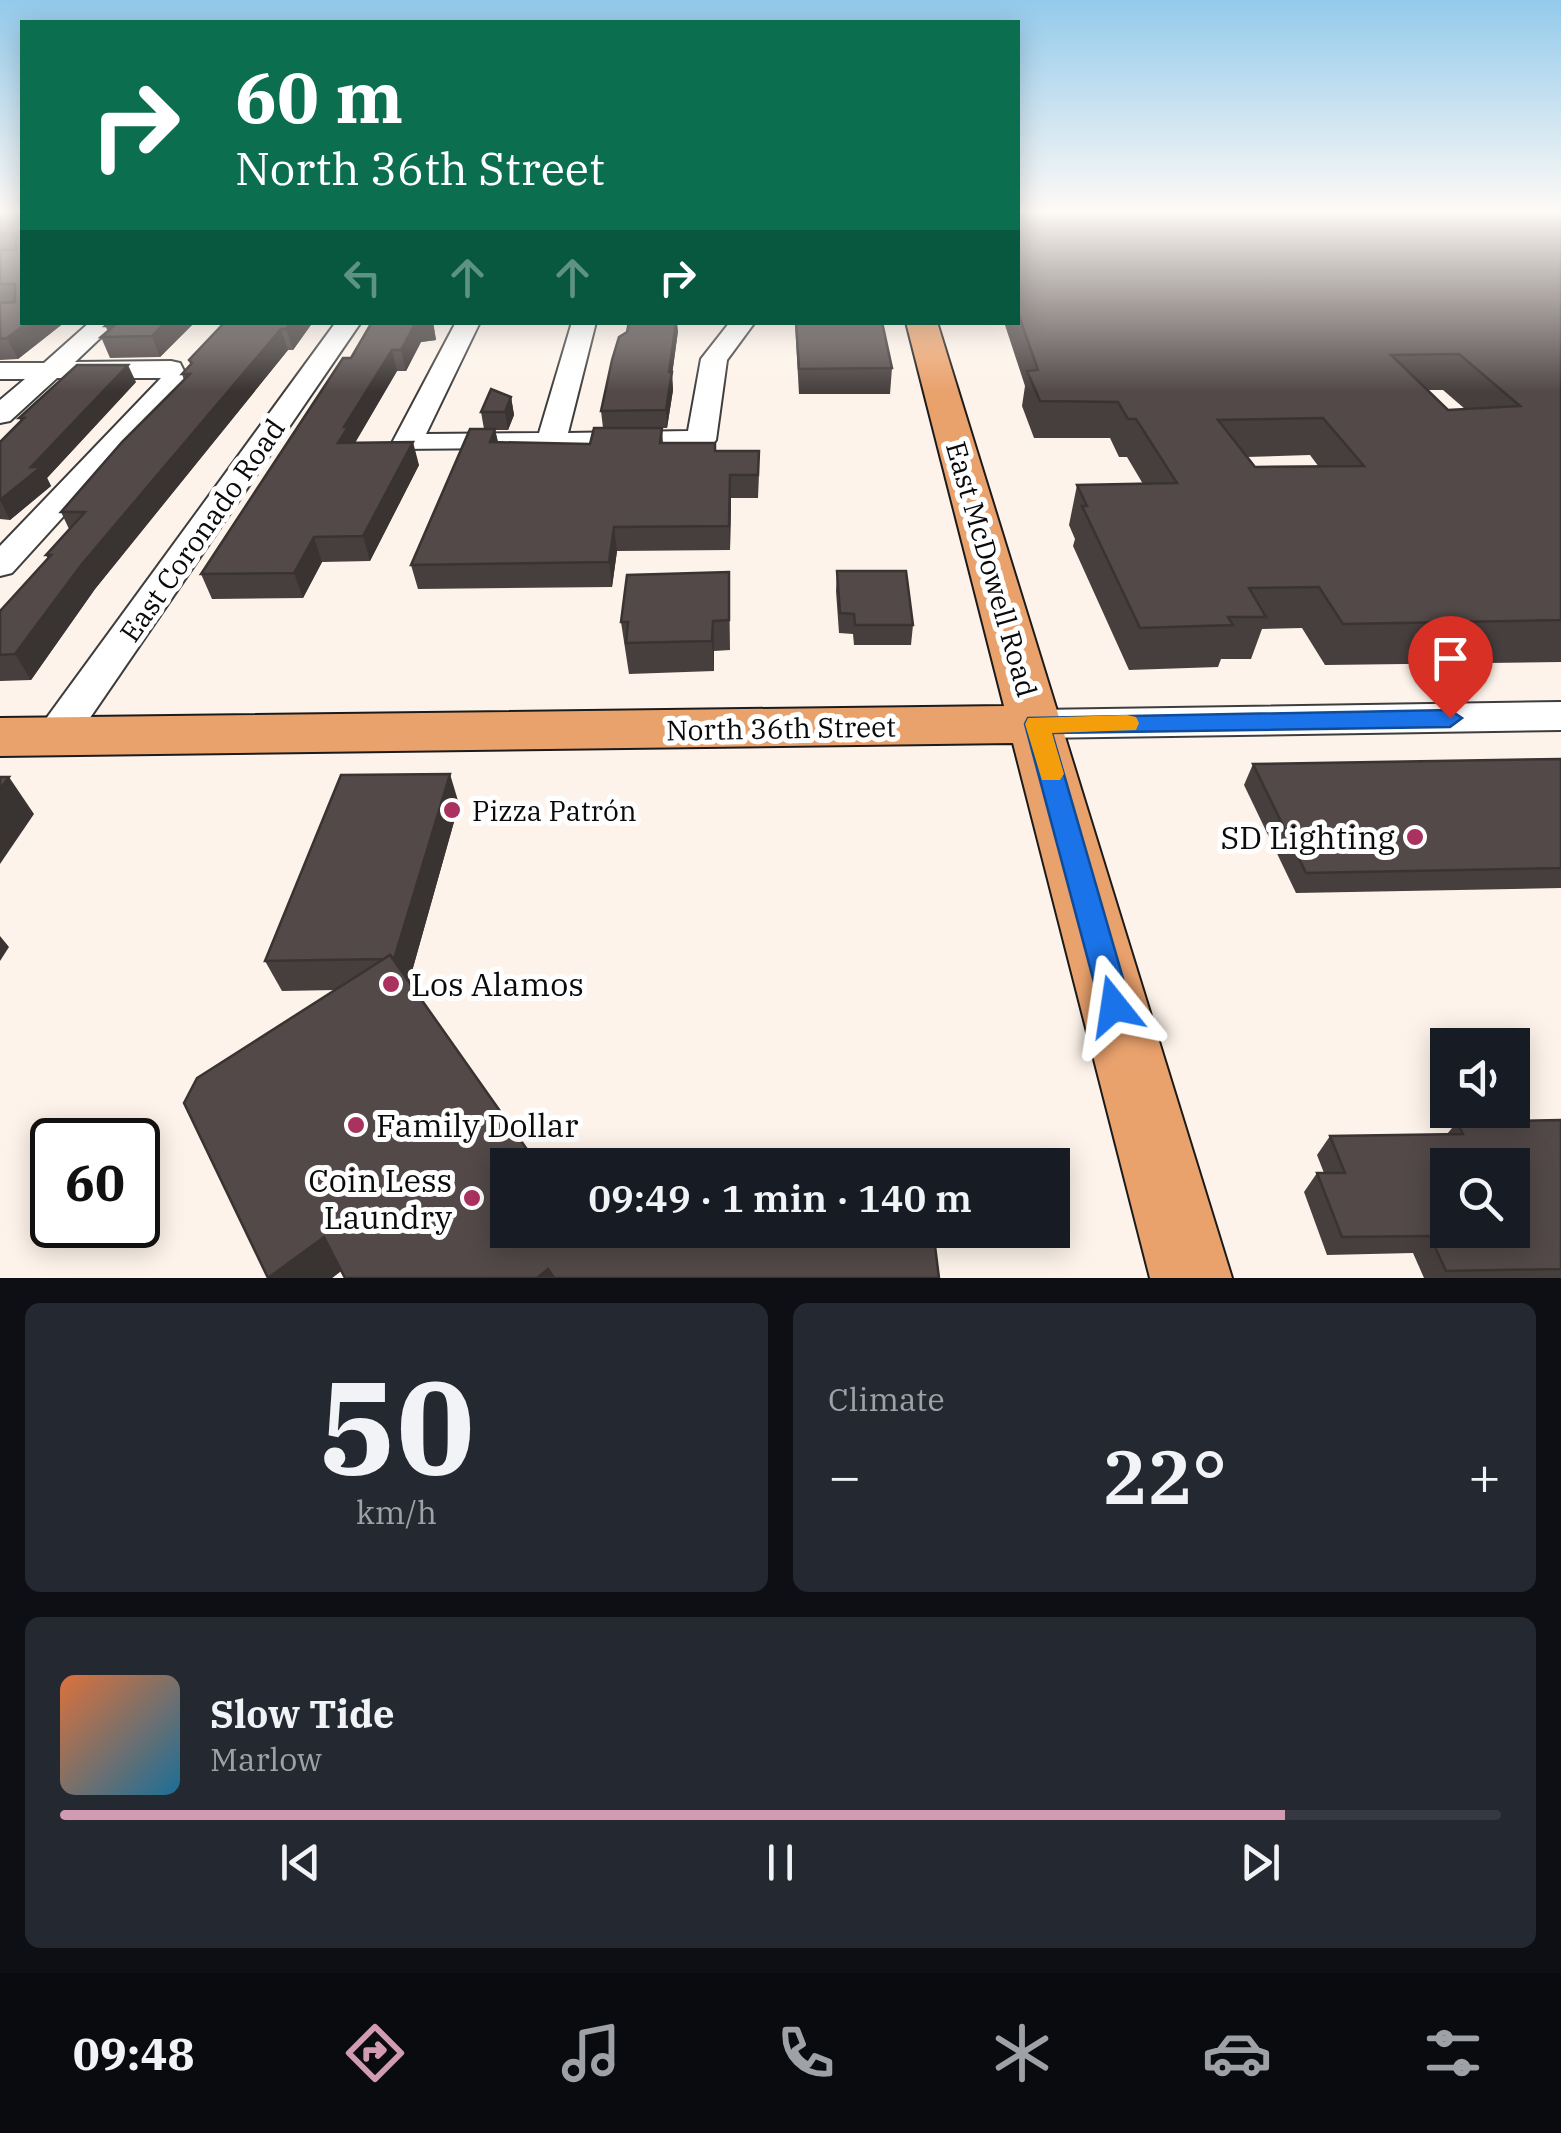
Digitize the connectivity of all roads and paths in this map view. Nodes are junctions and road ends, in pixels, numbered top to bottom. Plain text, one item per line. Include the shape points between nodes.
1 (102, 325) edge
2 (347, 325) edge
3 (466, 325) edge
4 (583, 325) edge
5 (741, 325) edge
6 (922, 325) edge
7 (0, 371) edge
8 (51, 371) junction
9 (0, 416) edge
10 (551, 441) junction
11 (0, 566) edge
12 (1561, 716) edge
13 (1037, 724) junction
14 (55, 736) junction
15 (0, 737) edge
16 (1190, 1278) edge

1 - 8 street
2 - 14 street, East Coronado Road
3 - 10 street via 407,443
4 - 10 street
5 - 10 street via 714,359 701,440
6 - 13 main road, East McDowell Road
7 - 8 street
8 - 9 street
8 - 11 street via 172,369 174,379
12 - 13 street, North 36th Street
13 - 14 main road, North 36th Street
13 - 16 main road, East McDowell Road
14 - 15 main road, North 36th Street

